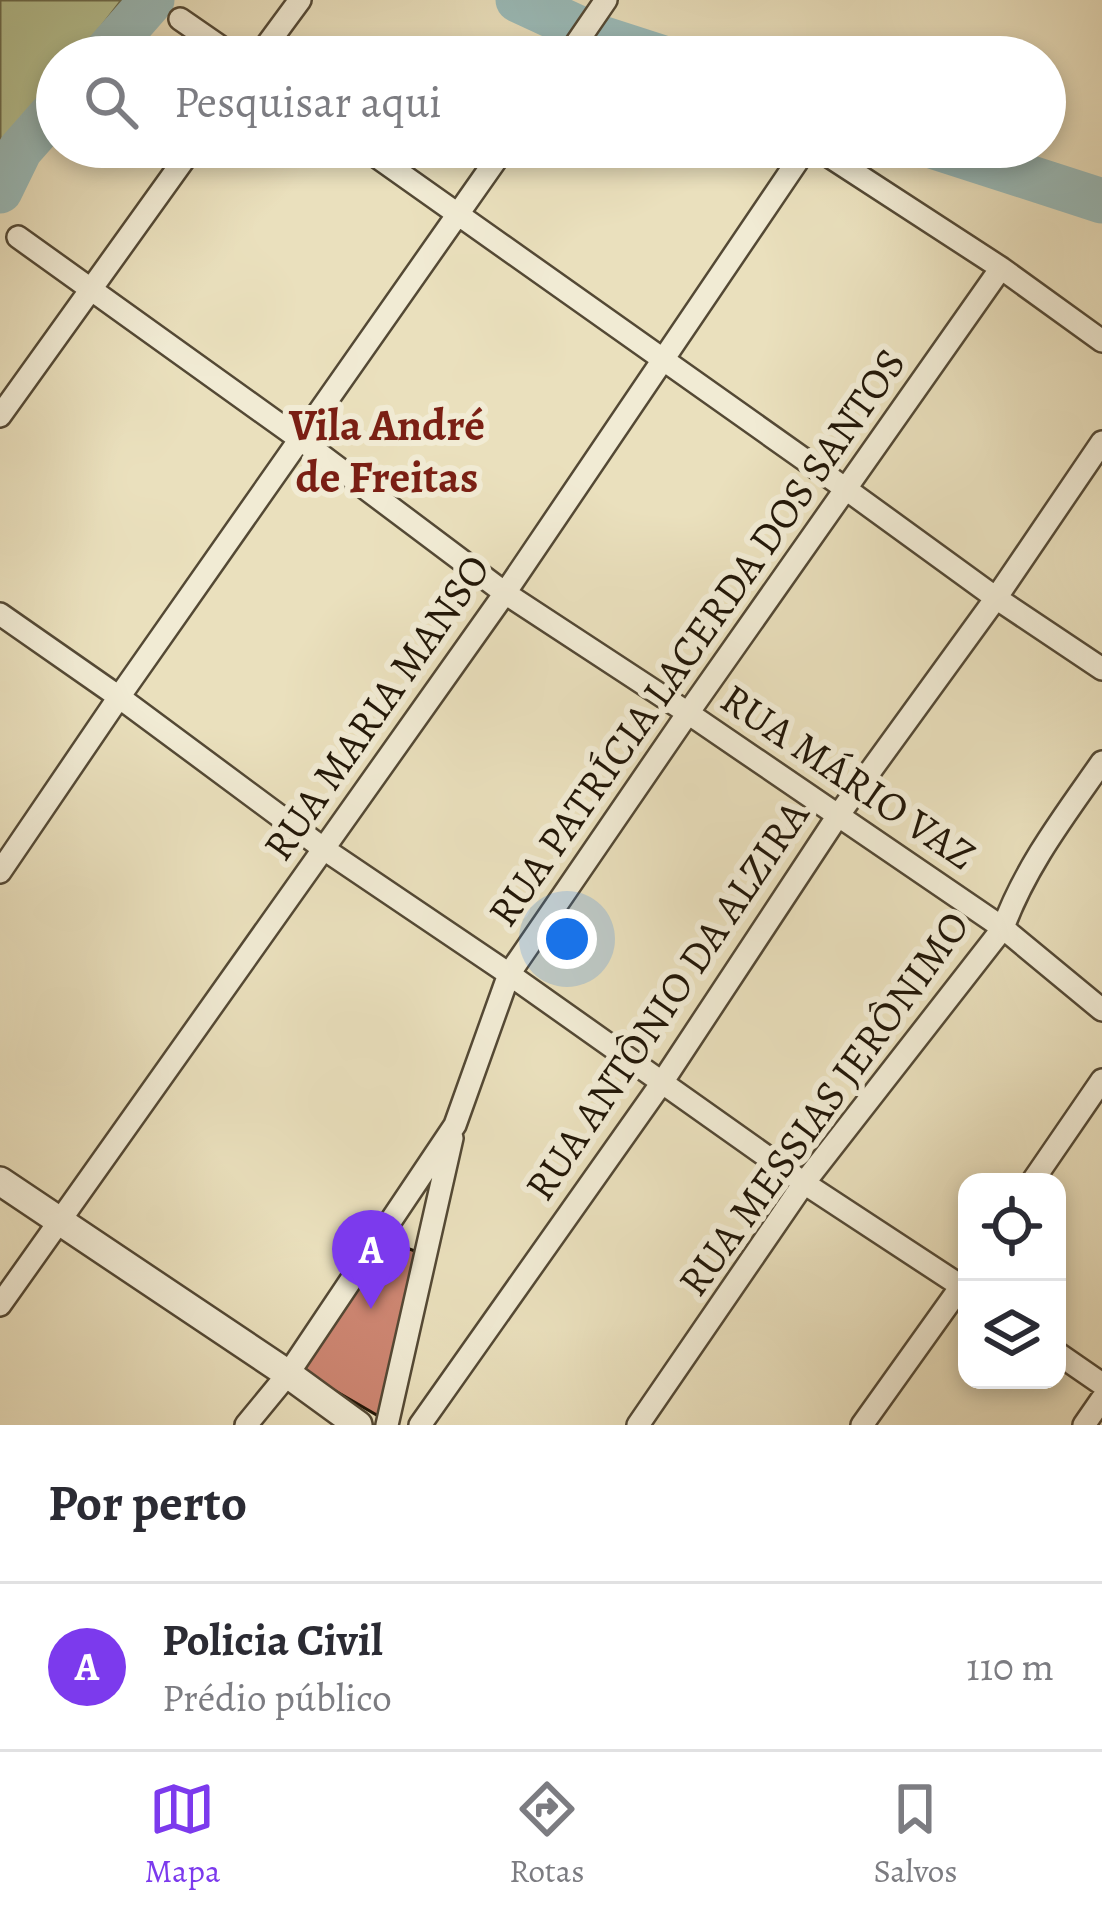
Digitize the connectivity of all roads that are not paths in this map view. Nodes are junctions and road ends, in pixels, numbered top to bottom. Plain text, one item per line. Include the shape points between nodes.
1 (300, 0) edge
2 (601, 7) edge
3 (180, 19) dead end
4 (205, 36) edge
5 (273, 36) edge
6 (581, 36) edge
7 (178, 168) edge
8 (393, 168) edge
9 (491, 168) edge
10 (796, 168) edge
11 (844, 168) edge
12 (459, 214) junction
13 (19, 237) dead end
14 (1001, 268) junction
15 (90, 288) junction
16 (1102, 341) edge
17 (661, 360) junction
18 (0, 416) edge
19 (301, 440) junction
20 (1102, 442) edge
21 (847, 489) junction
22 (505, 593) junction
23 (996, 598) junction
24 (0, 614) edge
25 (1102, 669) edge
26 (119, 697) junction
27 (688, 713) junction
28 (1102, 762) edge
29 (837, 818) junction
30 (324, 849) junction
31 (0, 872) edge
32 (1003, 928) junction
33 (509, 974) junction
34 (1102, 1010) edge
35 (1102, 1080) edge
36 (663, 1081) junction
37 (455, 1126) junction
38 (1038, 1173) edge
39 (0, 1181) edge
40 (805, 1184) junction
41 (58, 1221) junction
42 (959, 1281) edge
43 (958, 1295) edge
44 (0, 1305) edge
45 (1066, 1359) edge
46 (288, 1375) junction
47 (1102, 1384) edge
48 (1102, 1399) edge
49 (246, 1425) edge
50 (358, 1425) edge
51 (387, 1425) edge
52 (420, 1425) edge
53 (638, 1425) edge
54 (862, 1425) edge
55 (1084, 1425) edge

1 - 5 street
2 - 6 street
3 - 4 street
7 - 15 street
8 - 12 street
9 - 12 street
10 - 17 street, RUA MARIA MANSO
11 - 14 street
12 - 17 street
12 - 19 street
13 - 15 street, RUA MÁRIO VAZ
14 - 16 street
14 - 21 street, RUA PATRÍCIA LACERDA DOS SANTOS
15 - 18 street
15 - 19 street, RUA MÁRIO VAZ
17 - 21 street
17 - 22 street, RUA MARIA MANSO
19 - 22 street, RUA MÁRIO VAZ
19 - 26 street
20 - 23 street, RUA ANTÔNIO DA ALZIRA
21 - 23 street
21 - 27 street, RUA PATRÍCIA LACERDA DOS SANTOS
22 - 27 street, RUA MÁRIO VAZ
22 - 30 street, RUA MARIA MANSO
23 - 25 street
23 - 29 street, RUA ANTÔNIO DA ALZIRA
24 - 26 street
26 - 30 street
26 - 31 street
27 - 29 street, RUA MÁRIO VAZ
27 - 33 street, RUA PATRÍCIA LACERDA DOS SANTOS
28 - 32 street, RUA MESSIAS JERÔNIMO via 1041,851
29 - 32 street, RUA MÁRIO VAZ
29 - 36 street, RUA ANTÔNIO DA ALZIRA
30 - 33 street
30 - 41 street, RUA MARIA MANSO
32 - 34 street, RUA MÁRIO VAZ
32 - 40 street, RUA MESSIAS JERÔNIMO
33 - 36 street
33 - 37 street, RUA PATRÍCIA LACERDA DOS SANTOS
35 - 38 street
36 - 40 street
36 - 52 street, RUA ANTÔNIO DA ALZIRA
37 - 46 street, RUA PATRÍCIA LACERDA DOS SANTOS
37 - 51 street
39 - 41 street
40 - 42 street
40 - 53 street, RUA MESSIAS JERÔNIMO
41 - 44 street, RUA MARIA MANSO
41 - 46 street
43 - 54 street
45 - 47 street
46 - 49 street, RUA PATRÍCIA LACERDA DOS SANTOS
46 - 50 street
48 - 55 street

